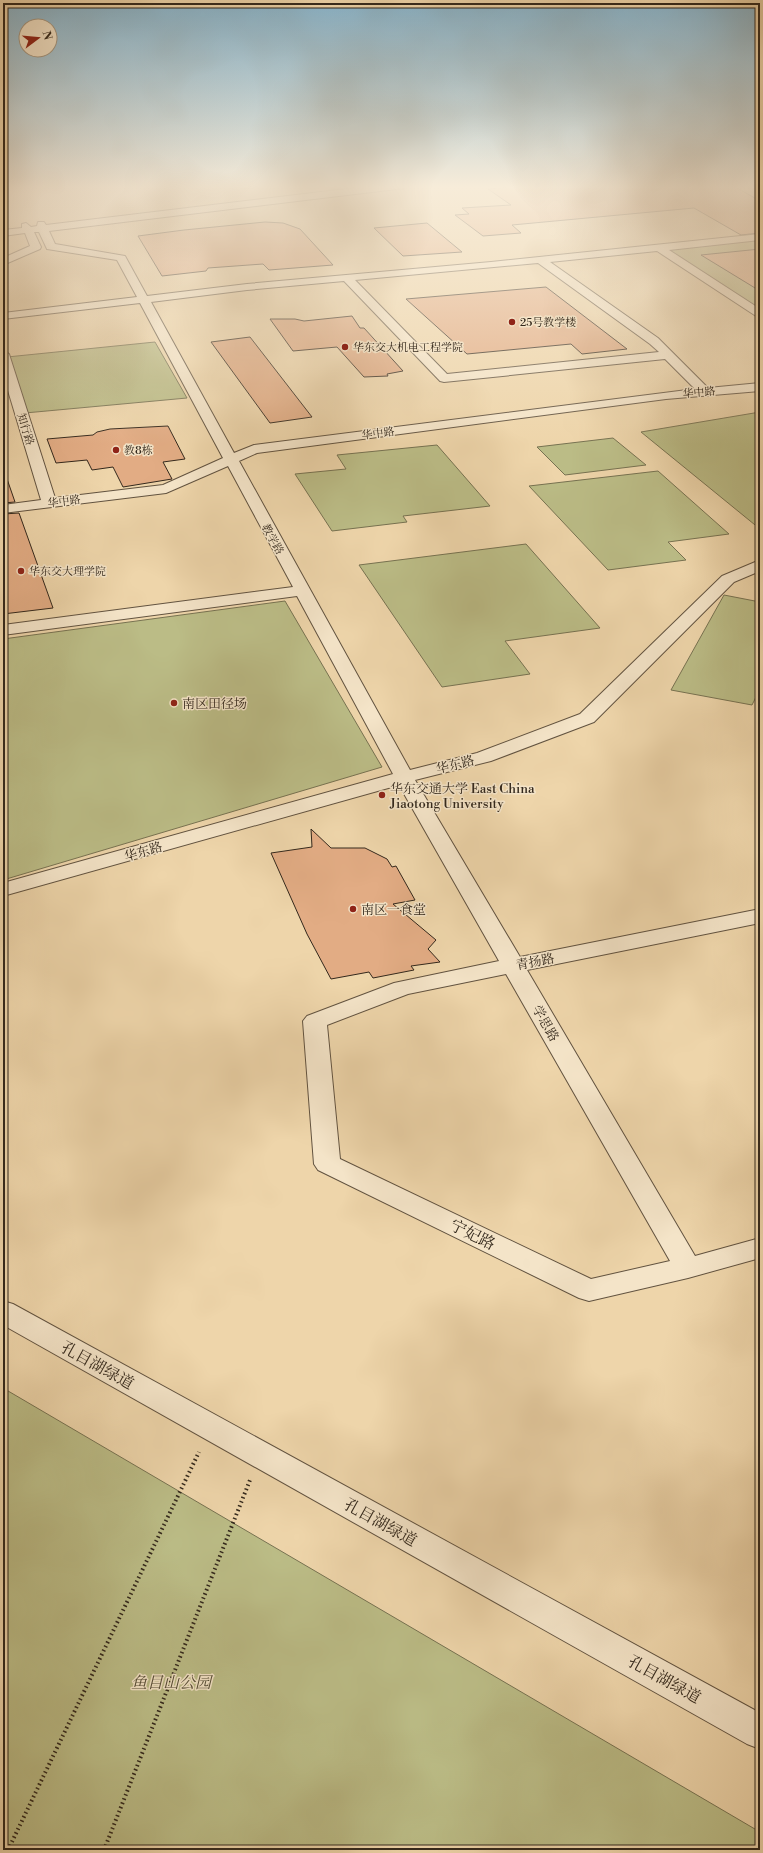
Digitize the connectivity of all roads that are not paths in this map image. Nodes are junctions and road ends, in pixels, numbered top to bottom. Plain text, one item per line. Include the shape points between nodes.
1 (129, 271) edge
2 (416, 271) edge
3 (556, 271) edge
4 (696, 271) edge
5 (346, 278) junction
6 (144, 299) junction
7 (760, 314) edge
8 (3, 316) edge
9 (3, 354) edge
10 (669, 355) junction
11 (760, 387) edge
12 (705, 392) junction
13 (230, 460) junction
14 (49, 503) junction
15 (3, 508) edge
16 (760, 565) edge
17 (739, 574) junction
18 (760, 580) edge
19 (302, 591) junction
20 (3, 630) edge
21 (404, 777) junction
22 (3, 890) edge
23 (760, 916) edge
24 (513, 965) junction
25 (315, 1022) joint
26 (760, 1248) edge
27 (688, 1268) junction
28 (3, 1312) edge
29 (760, 1732) edge

1 - 6 street, 教学路
2 - 5 street
3 - 10 street via 654,340
4 - 7 street
5 - 6 street
5 - 10 street via 444,378
6 - 8 street
6 - 13 street, 教学路
9 - 14 street, 知行路
10 - 12 street
11 - 12 street, 华中路
12 - 13 street, 华中路 via 254,449
13 - 14 street, 华中路 via 166,489
13 - 19 street, 教学路
14 - 15 street, 华中路
16 - 17 street, 华东路
17 - 18 street
17 - 21 street, 华东路 via 728,579 587,718 484,757
19 - 20 street
19 - 21 street, 教学路
21 - 22 street, 华东路
21 - 24 street, 学思路
23 - 24 street, 青扬路
24 - 25 street, 青扬路 via 402,988
24 - 27 street, 学思路
25 - 27 street, 宁妃路 via 327,1164 589,1290
26 - 27 street, 宁妃路
28 - 29 street, 孔目湖绿道

